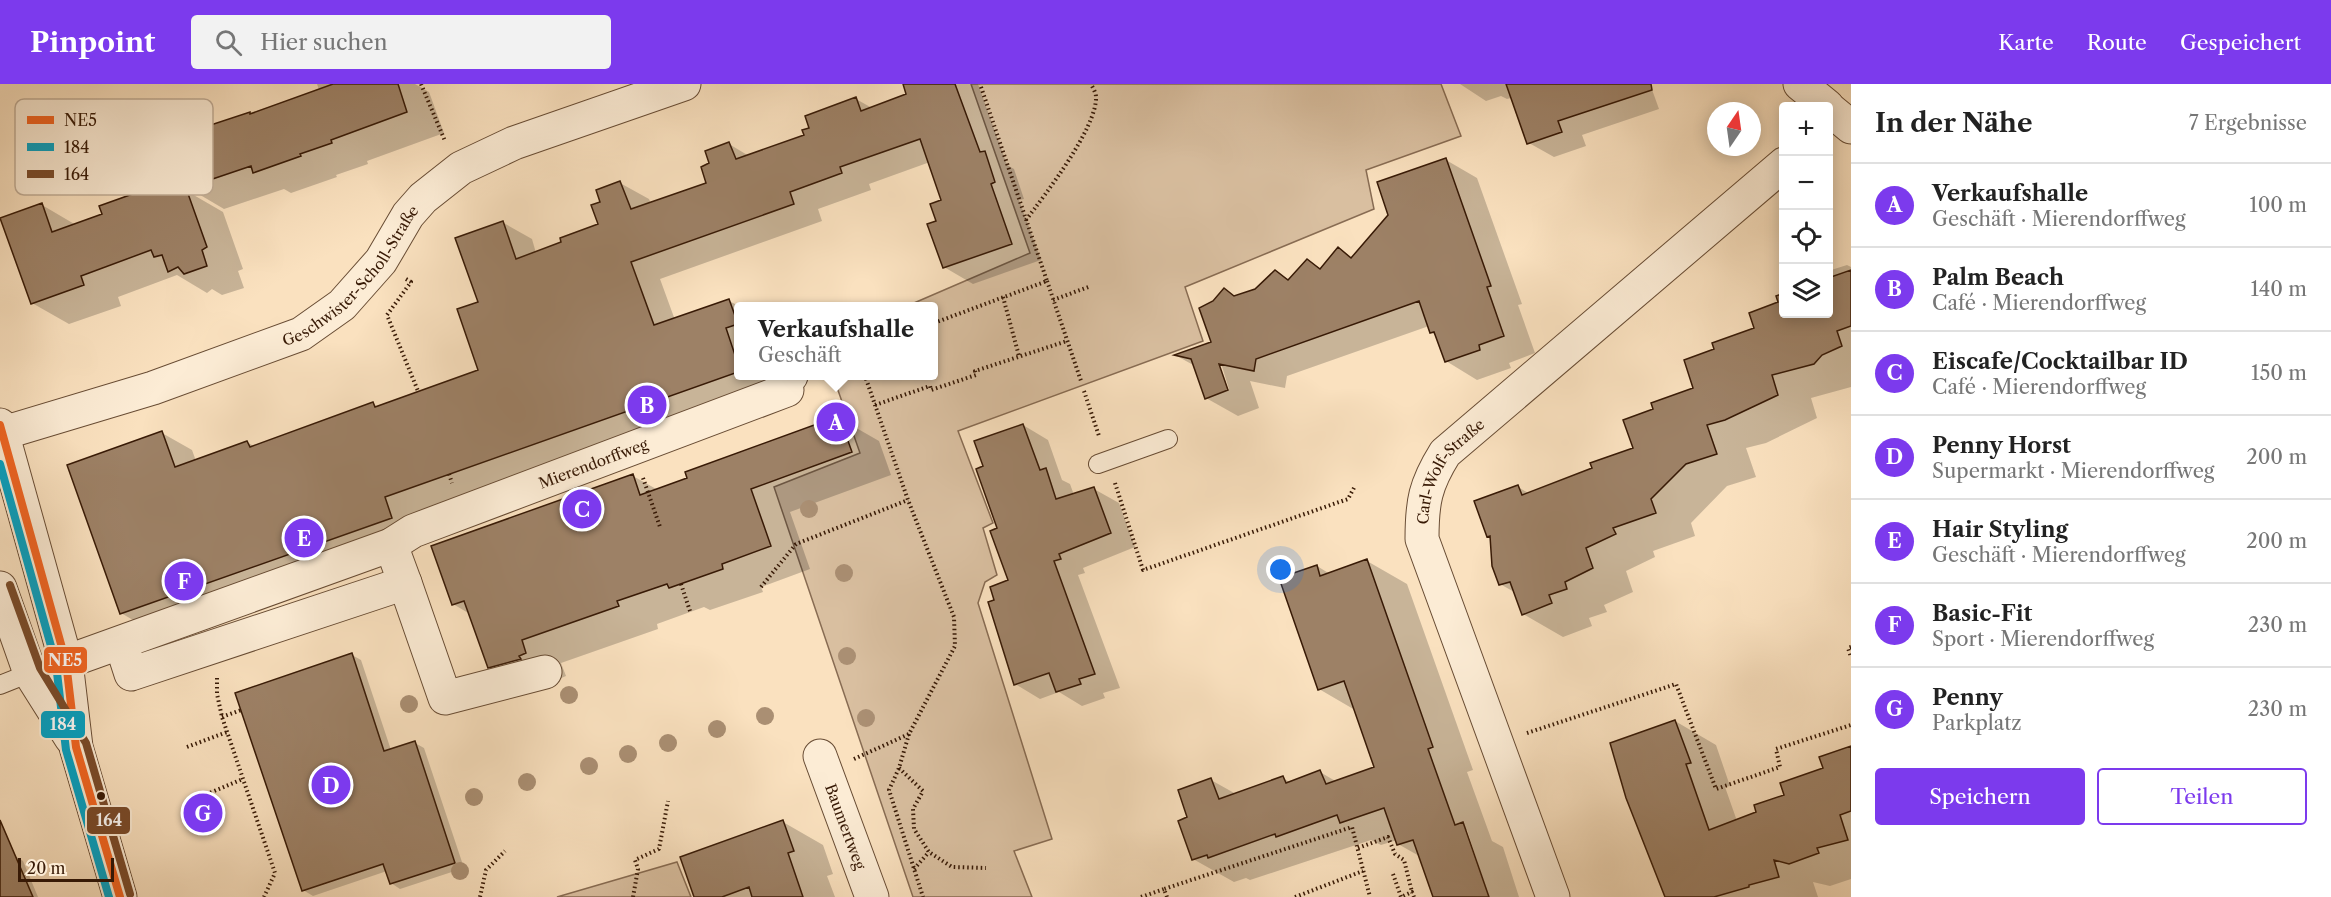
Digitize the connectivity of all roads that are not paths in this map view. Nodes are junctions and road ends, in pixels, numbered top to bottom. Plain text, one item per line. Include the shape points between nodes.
1 (684, 84) edge
2 (1800, 84) edge
3 (1837, 115) edge
4 (1779, 168) edge
5 (786, 380) edge
6 (1, 431) edge
7 (1168, 439) dead end
8 (1103, 462) road end
9 (391, 545) junction
10 (405, 583) junction
11 (0, 588) edge
12 (121, 643) junction
13 (66, 662) junction
14 (545, 672) dead end
15 (30, 673) junction
16 (0, 685) edge
17 (76, 747) junction
18 (824, 766) road end
19 (120, 897) edge
20 (872, 897) edge
21 (1553, 897) edge

1 - 6 street, Geschwister-Scholl-Straße via 514,143 461,168 408,215 381,261 342,305 301,334 153,388
2 - 3 street
4 - 21 street, Carl-Wolf-Straße via 1445,453 1430,477 1422,503 1422,539
5 - 9 street, Mierendorffweg via 787,390 413,531
6 - 13 street
7 - 8 lane
9 - 10 street
9 - 12 street, Mierendorffweg
10 - 12 street via 131,674
10 - 14 street via 445,698
11 - 15 street
12 - 13 street, Mierendorffweg
13 - 17 street
15 - 16 lane
15 - 17 street
17 - 19 street
18 - 20 street, Baumertweg

